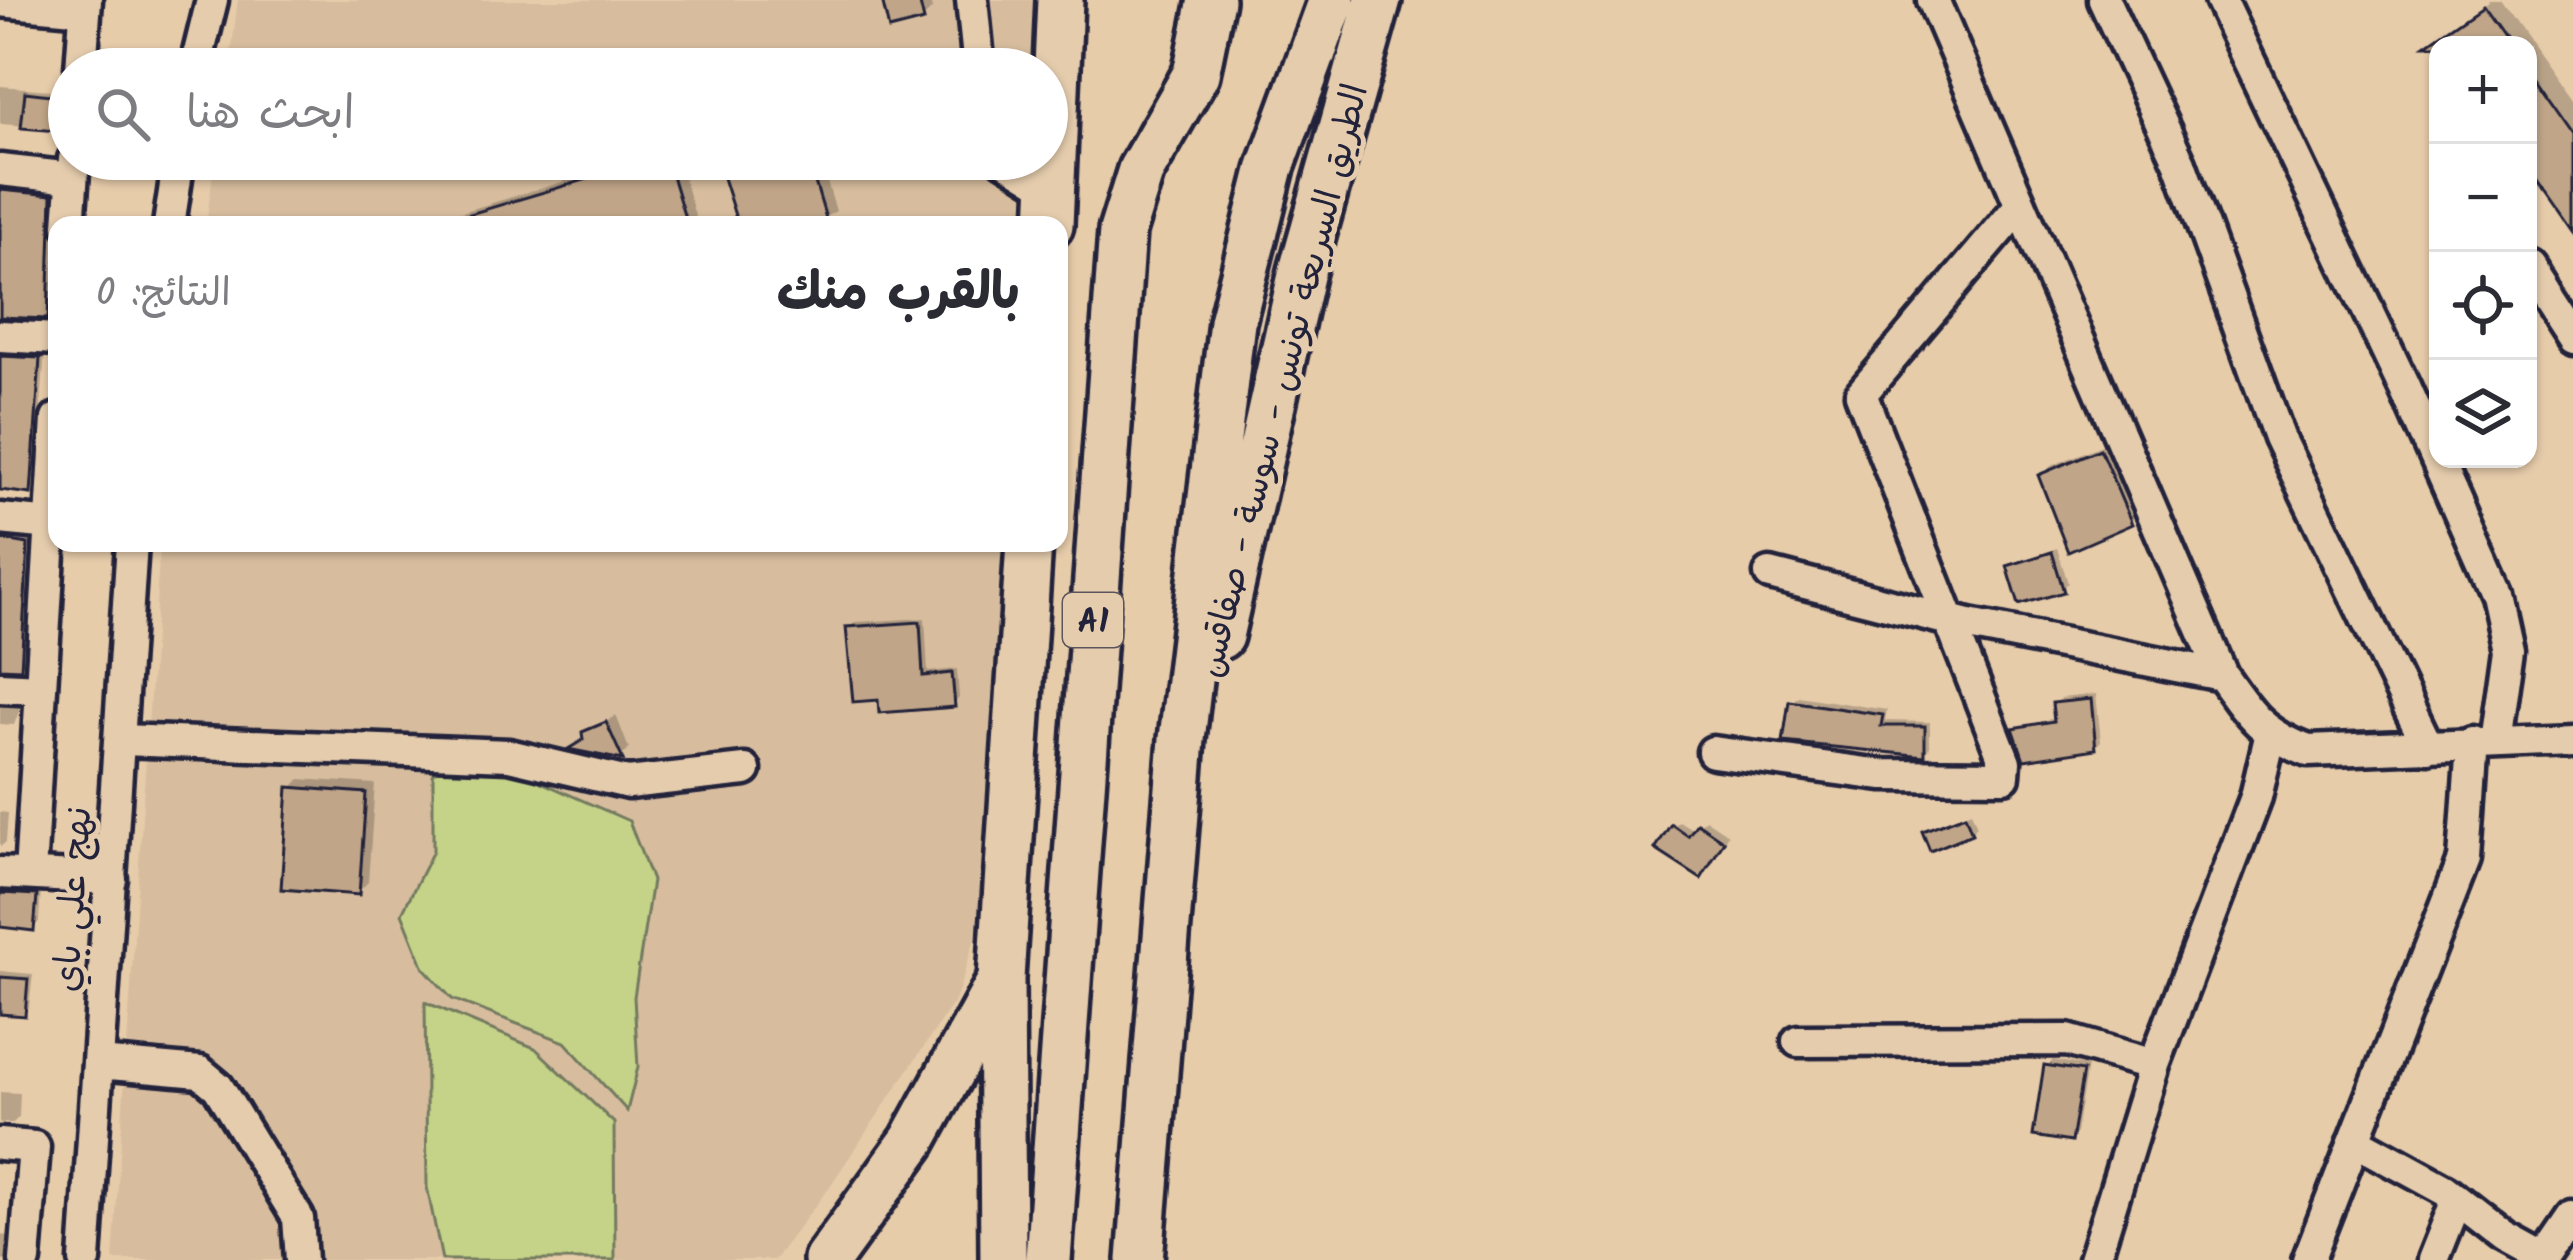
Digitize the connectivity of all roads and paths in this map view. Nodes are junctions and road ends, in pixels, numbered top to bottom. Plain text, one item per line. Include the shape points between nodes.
1 (212, 0) edge
2 (972, 0) edge
3 (1060, 0) edge
4 (1211, 0) edge
5 (1332, 0) edge
6 (1378, 0) edge
7 (1933, 0) edge
8 (2104, 0) edge
9 (2219, 0) edge
10 (0, 2) edge
11 (85, 4) edge
12 (82, 48) edge
13 (200, 48) edge
14 (977, 48) edge
15 (1058, 48) edge
16 (48, 169) edge
17 (0, 170) edge
18 (72, 180) edge
19 (176, 180) edge
20 (1025, 180) edge
21 (2020, 206) junction
22 (1051, 207) edge
23 (70, 216) edge
24 (171, 216) edge
25 (2537, 280) edge
26 (2573, 335) edge
27 (0, 336) edge
28 (48, 339) edge
29 (0, 519) edge
30 (48, 524) edge
31 (50, 552) edge
32 (132, 552) edge
33 (1028, 552) edge
34 (1769, 574) dead end
35 (1954, 622) junction
36 (2222, 675) junction
37 (0, 687) edge
38 (39, 689) junction
39 (2270, 737) junction
40 (1182, 739) junction
41 (122, 740) junction
42 (2573, 740) edge
43 (2483, 743) junction
44 (2428, 746) junction
45 (1713, 752) dead end
46 (746, 770) dead end
47 (15, 873) edge
48 (111, 879) junction
49 (1000, 979) junction
50 (1798, 1041) dead end
51 (99, 1064) junction
52 (2154, 1065) junction
53 (2358, 1142) junction
54 (0, 1144) edge
55 (2458, 1200) junction
56 (2573, 1216) edge
57 (2544, 1259) edge
58 (25, 1260) edge
59 (86, 1260) edge
60 (302, 1260) edge
61 (827, 1260) edge
62 (1003, 1260) edge
63 (1048, 1260) edge
64 (1140, 1260) edge
65 (2094, 1260) edge
66 (2308, 1260) edge
67 (2433, 1260) edge

1 - 13 street
2 - 14 street
3 - 15 highway
4 - 63 highway, A1 via 1196,74 1141,170 1122,230
5 - 40 highway via 1271,167 1232,322
6 - 40 highway, الطريق السريعة تونس - سوسة - صفاقس via 1302,271 1213,667
7 - 21 street
8 - 44 street via 2180,163 2279,437
9 - 43 street via 2496,594 2508,649
10 - 11 street
11 - 12 street
16 - 17 street
18 - 23 street
19 - 24 street
20 - 22 street
21 - 35 street via 1861,394
21 - 36 street
25 - 26 street
27 - 28 street
29 - 30 street
31 - 38 street
32 - 41 street, نهج علي باي
33 - 49 highway
34 - 35 street
35 - 36 street
35 - 45 street via 2004,776 1882,775
36 - 39 street
37 - 38 street
38 - 47 street
39 - 44 street via 2308,751
39 - 52 street via 2250,815
40 - 64 highway, الطريق السريعة تونس - سوسة - صفاقس
41 - 46 street via 509,755 628,783
41 - 48 street, نهج علي باي
42 - 43 street
43 - 44 street
43 - 53 street via 2464,860
47 - 48 street
48 - 51 street, نهج علي باي
49 - 61 highway via 913,1141
49 - 62 highway
50 - 52 street via 2067,1040
51 - 59 street, نهج علي باي
51 - 60 street via 200,1072 218,1087 298,1219
52 - 65 street
53 - 55 street
53 - 66 street
54 - 58 street via 34,1147
55 - 57 street
55 - 67 street
56 - 57 street

